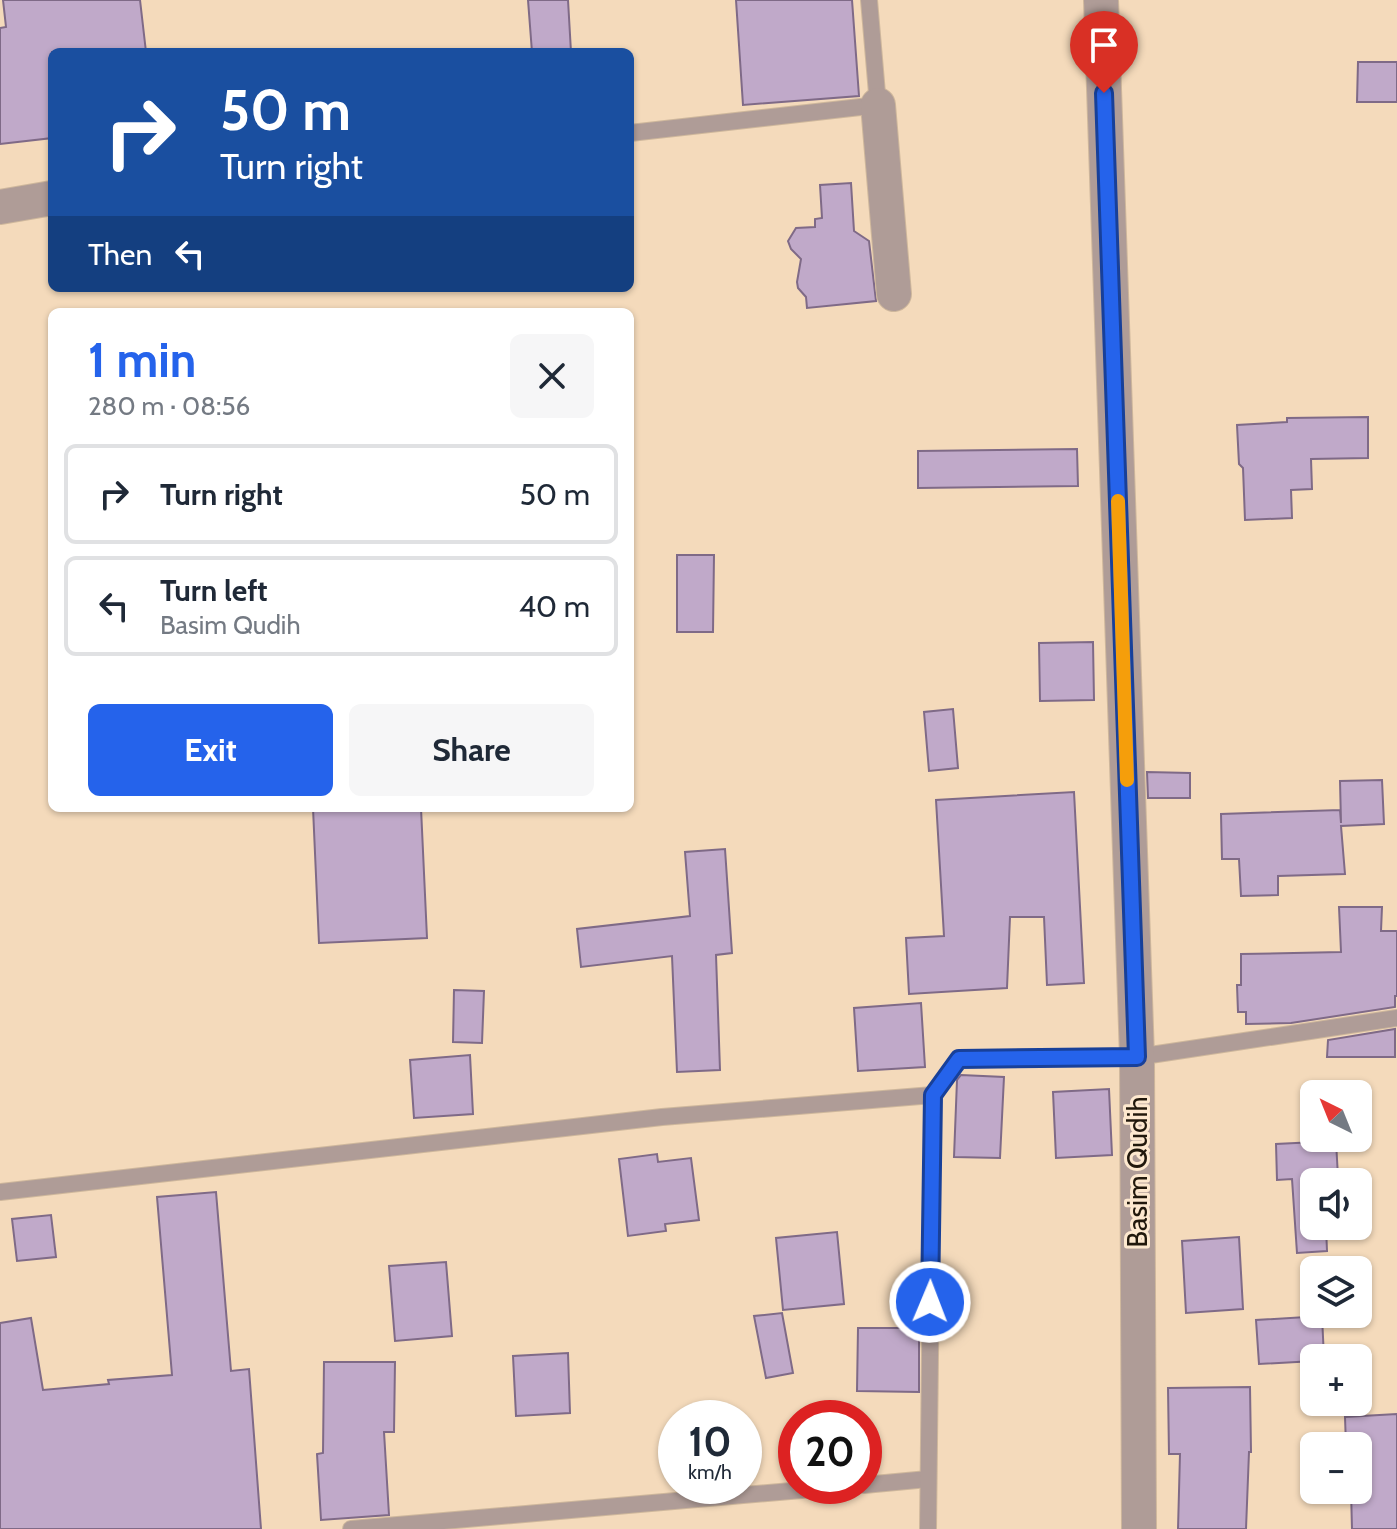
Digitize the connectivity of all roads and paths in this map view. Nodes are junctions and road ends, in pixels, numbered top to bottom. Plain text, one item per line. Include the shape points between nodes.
1 (869, 0) edge
2 (1101, 0) edge
3 (878, 105) junction
4 (634, 133) edge
5 (48, 199) edge
6 (0, 207) edge
7 (894, 294) dead end
8 (1397, 1018) edge
9 (1137, 1057) junction
10 (933, 1095) junction
11 (0, 1192) edge
12 (928, 1479) junction
13 (882, 1483) edge
14 (778, 1492) edge
15 (351, 1529) edge
16 (928, 1529) edge
17 (1139, 1529) edge

1 - 3 lane
2 - 9 street, Basim Qudih
3 - 4 lane
3 - 7 street
5 - 6 street
8 - 9 lane
9 - 10 lane via 959,1059
9 - 17 street, Basim Qudih
10 - 11 lane via 662,1117
10 - 12 lane
12 - 13 lane
12 - 16 lane
14 - 15 lane

